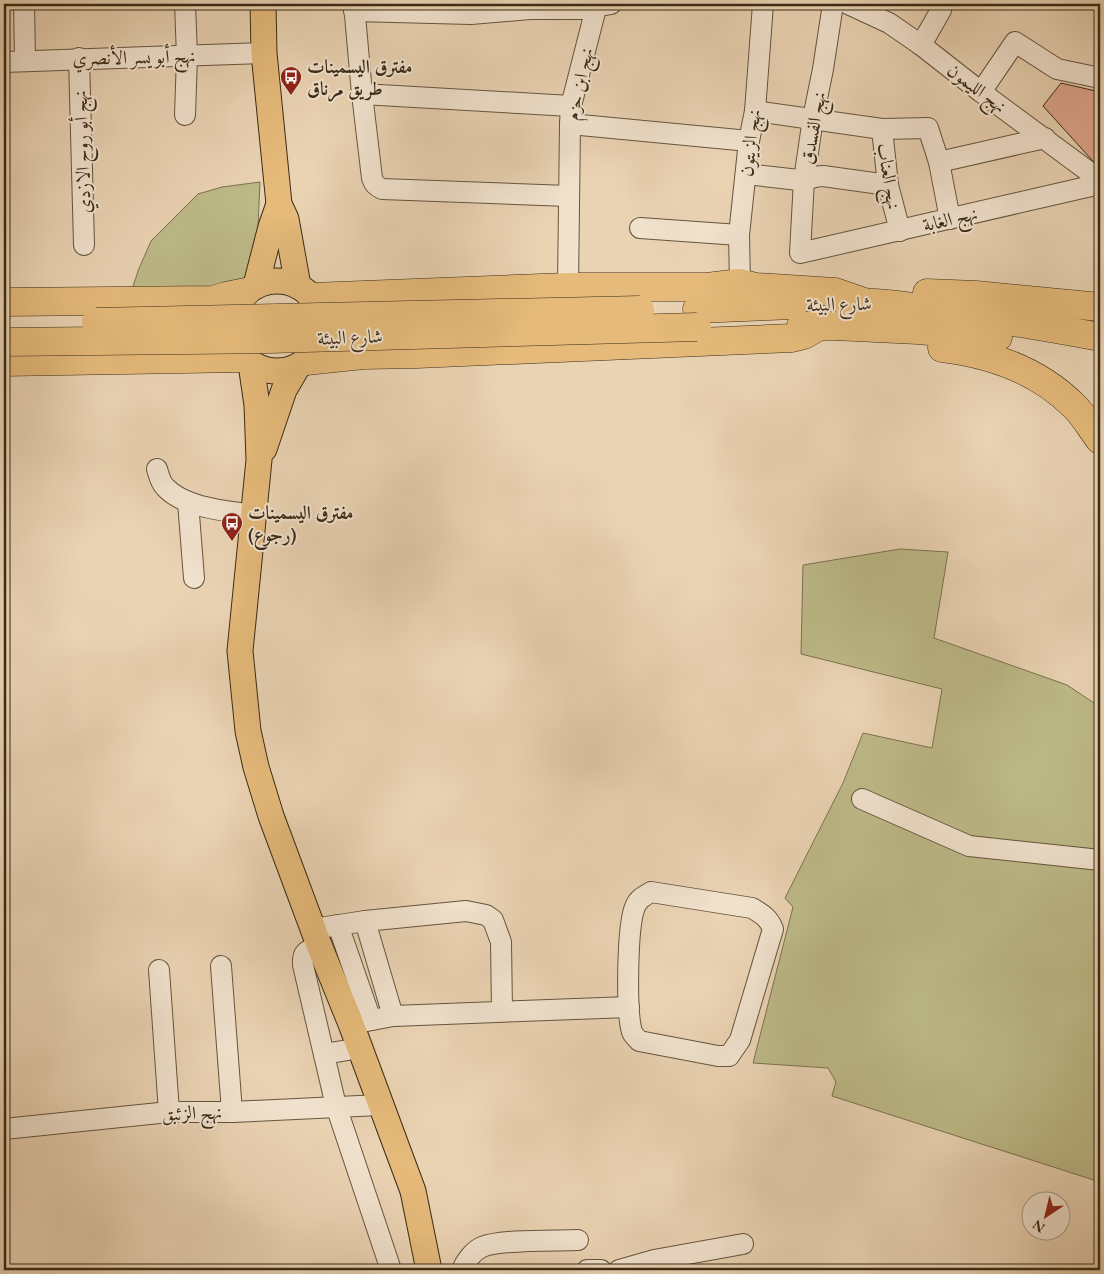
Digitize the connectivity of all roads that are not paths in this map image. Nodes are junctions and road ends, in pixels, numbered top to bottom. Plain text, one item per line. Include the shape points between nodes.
1 (24, 4) edge
2 (185, 4) edge
3 (263, 4) edge
4 (763, 4) edge
5 (832, 4) edge
6 (848, 4) edge
7 (942, 4) edge
8 (602, 5) edge
9 (354, 7) edge
10 (471, 9) edge
11 (889, 13) edge
12 (921, 45) junction
13 (264, 53) junction
14 (187, 56) junction
15 (79, 58) junction
16 (25, 60) junction
17 (4, 62) edge
18 (1100, 78) edge
19 (981, 92) junction
20 (362, 94) junction
21 (755, 111) junction
22 (185, 115) dead end
23 (571, 115) junction
24 (813, 118) junction
25 (882, 129) junction
26 (1045, 138) junction
27 (749, 141) junction
28 (939, 162) junction
29 (746, 174) junction
30 (804, 180) junction
31 (1100, 180) edge
32 (1100, 184) edge
33 (888, 185) junction
34 (568, 196) junction
35 (279, 204) junction
36 (950, 219) junction
37 (640, 228) dead end
38 (900, 231) junction
39 (739, 235) junction
40 (84, 245) dead end
41 (800, 253) joint
42 (740, 283) junction
43 (568, 286) junction
44 (251, 289) junction
45 (305, 291) junction
46 (4, 302) edge
47 (864, 302) junction
48 (898, 305) junction
49 (1100, 307) edge
50 (697, 318) junction
51 (4, 324) edge
52 (826, 326) junction
53 (983, 326) junction
54 (1100, 336) edge
55 (4, 342) edge
56 (1100, 354) edge
57 (247, 361) junction
58 (4, 362) edge
59 (302, 364) junction
60 (1100, 440) edge
61 (259, 460) junction
62 (156, 469) dead end
63 (188, 502) junction
64 (254, 515) junction
65 (194, 578) dead end
66 (862, 800) dead end
67 (1100, 860) edge
68 (364, 921) junction
69 (338, 925) junction
70 (316, 937) junction
71 (221, 966) dead end
72 (159, 970) dead end
73 (630, 1007) junction
74 (502, 1011) junction
75 (393, 1016) junction
76 (361, 1022) junction
77 (360, 1048) junction
78 (324, 1054) junction
79 (380, 1105) junction
80 (336, 1106) junction
81 (170, 1112) junction
82 (232, 1112) junction
83 (4, 1129) edge
84 (578, 1240) dead end
85 (742, 1244) dead end
86 (391, 1270) edge
87 (429, 1270) edge
88 (462, 1270) edge
89 (587, 1270) edge
90 (601, 1270) edge
91 (619, 1270) edge

1 - 16 street
2 - 14 street
3 - 13 main road
4 - 21 street, نهج الزيتون
5 - 24 street, نهج الفسدق
6 - 11 street, نهج الليمون
7 - 12 street
8 - 10 street via 584,9
8 - 23 street, نهج ابن حزم
9 - 10 street
9 - 20 street
11 - 12 street, نهج الليمون
12 - 19 street, نهج الليمون
13 - 14 street, نهج أبو يسر الأنصري
13 - 35 main road
14 - 15 street, نهج أبو يسر الأنصري
14 - 22 street
15 - 16 street, نهج أبو يسر الأنصري
15 - 40 street, نهج أبو روح الازدي
16 - 17 street, نهج أبو يسر الأنصري
18 - 19 street via 1057,69 1015,42
19 - 26 street, نهج الليمون
20 - 23 street
20 - 34 street via 372,178 374,184 382,189
21 - 24 street, نهج العناب
21 - 27 street, نهج الزيتون
23 - 27 street
23 - 34 street, نهج ابن حزم
24 - 25 street, نهج العناب
24 - 30 street, نهج الفسدق
25 - 28 street via 928,128
25 - 33 street, نهج العناب
26 - 28 street
26 - 31 street, نهج الليمون
27 - 29 street, نهج الزيتون
28 - 36 street
29 - 30 street
29 - 39 street, نهج الزيتون
30 - 33 street via 823,176
30 - 41 street, نهج الفسدق
32 - 36 street, نهج الغابة
33 - 38 street, نهج العناب
34 - 43 street, نهج ابن حزم
35 - 44 main road
35 - 45 main road
36 - 38 street, نهج الغابة
37 - 39 street
38 - 41 street, نهج الغابة
39 - 42 street, نهج الزيتون
42 - 43 highway via 707,287
42 - 47 highway via 835,292
43 - 45 highway
44 - 45 main road via 270,281 284,281
44 - 46 highway via 213,300
44 - 57 main road via 237,304 231,332 235,346
45 - 59 main road via 319,309 322,323 315,351
47 - 48 highway, شارع البيئة
47 - 50 highway, شارع البيئة
48 - 49 highway via 929,293
48 - 53 highway, شارع البيئة
50 - 51 highway, bridge
50 - 52 highway via 738,326
50 - 55 highway, شارع البيئة, bridge via 270,339
52 - 53 highway
52 - 59 highway via 792,338 363,355
52 - 60 highway via 868,342 991,356 1056,389 1076,408
53 - 54 highway
53 - 56 highway
57 - 58 highway
57 - 59 main road via 262,370 274,372 287,371
57 - 61 main road via 256,398
59 - 61 main road via 284,390
61 - 64 main road
62 - 63 street via 164,486
63 - 64 street
63 - 65 street
64 - 70 main road via 240,651 248,731 271,816
66 - 67 street via 969,846
68 - 69 street
68 - 74 street via 466,910 486,915 493,920 501,942
68 - 75 street
69 - 70 street
69 - 76 street
70 - 76 main road
70 - 78 street via 303,956
71 - 82 street
72 - 81 street
73 - 73 street via 632,1033 639,1041 729,1056 740,1040 773,929 771,923 752,908 651,892 642,897 635,906 629,932
73 - 74 street
74 - 75 street
75 - 76 street
76 - 77 main road
77 - 78 street
77 - 79 main road
78 - 80 street
79 - 80 street, نهج الزئبق
79 - 87 main road via 413,1191
80 - 82 street, نهج الزئبق
80 - 86 street
81 - 82 street, نهج الزئبق
81 - 83 street, نهج الزئبق
84 - 88 street via 504,1243 482,1248 471,1256
85 - 91 street via 654,1260
89 - 90 street

